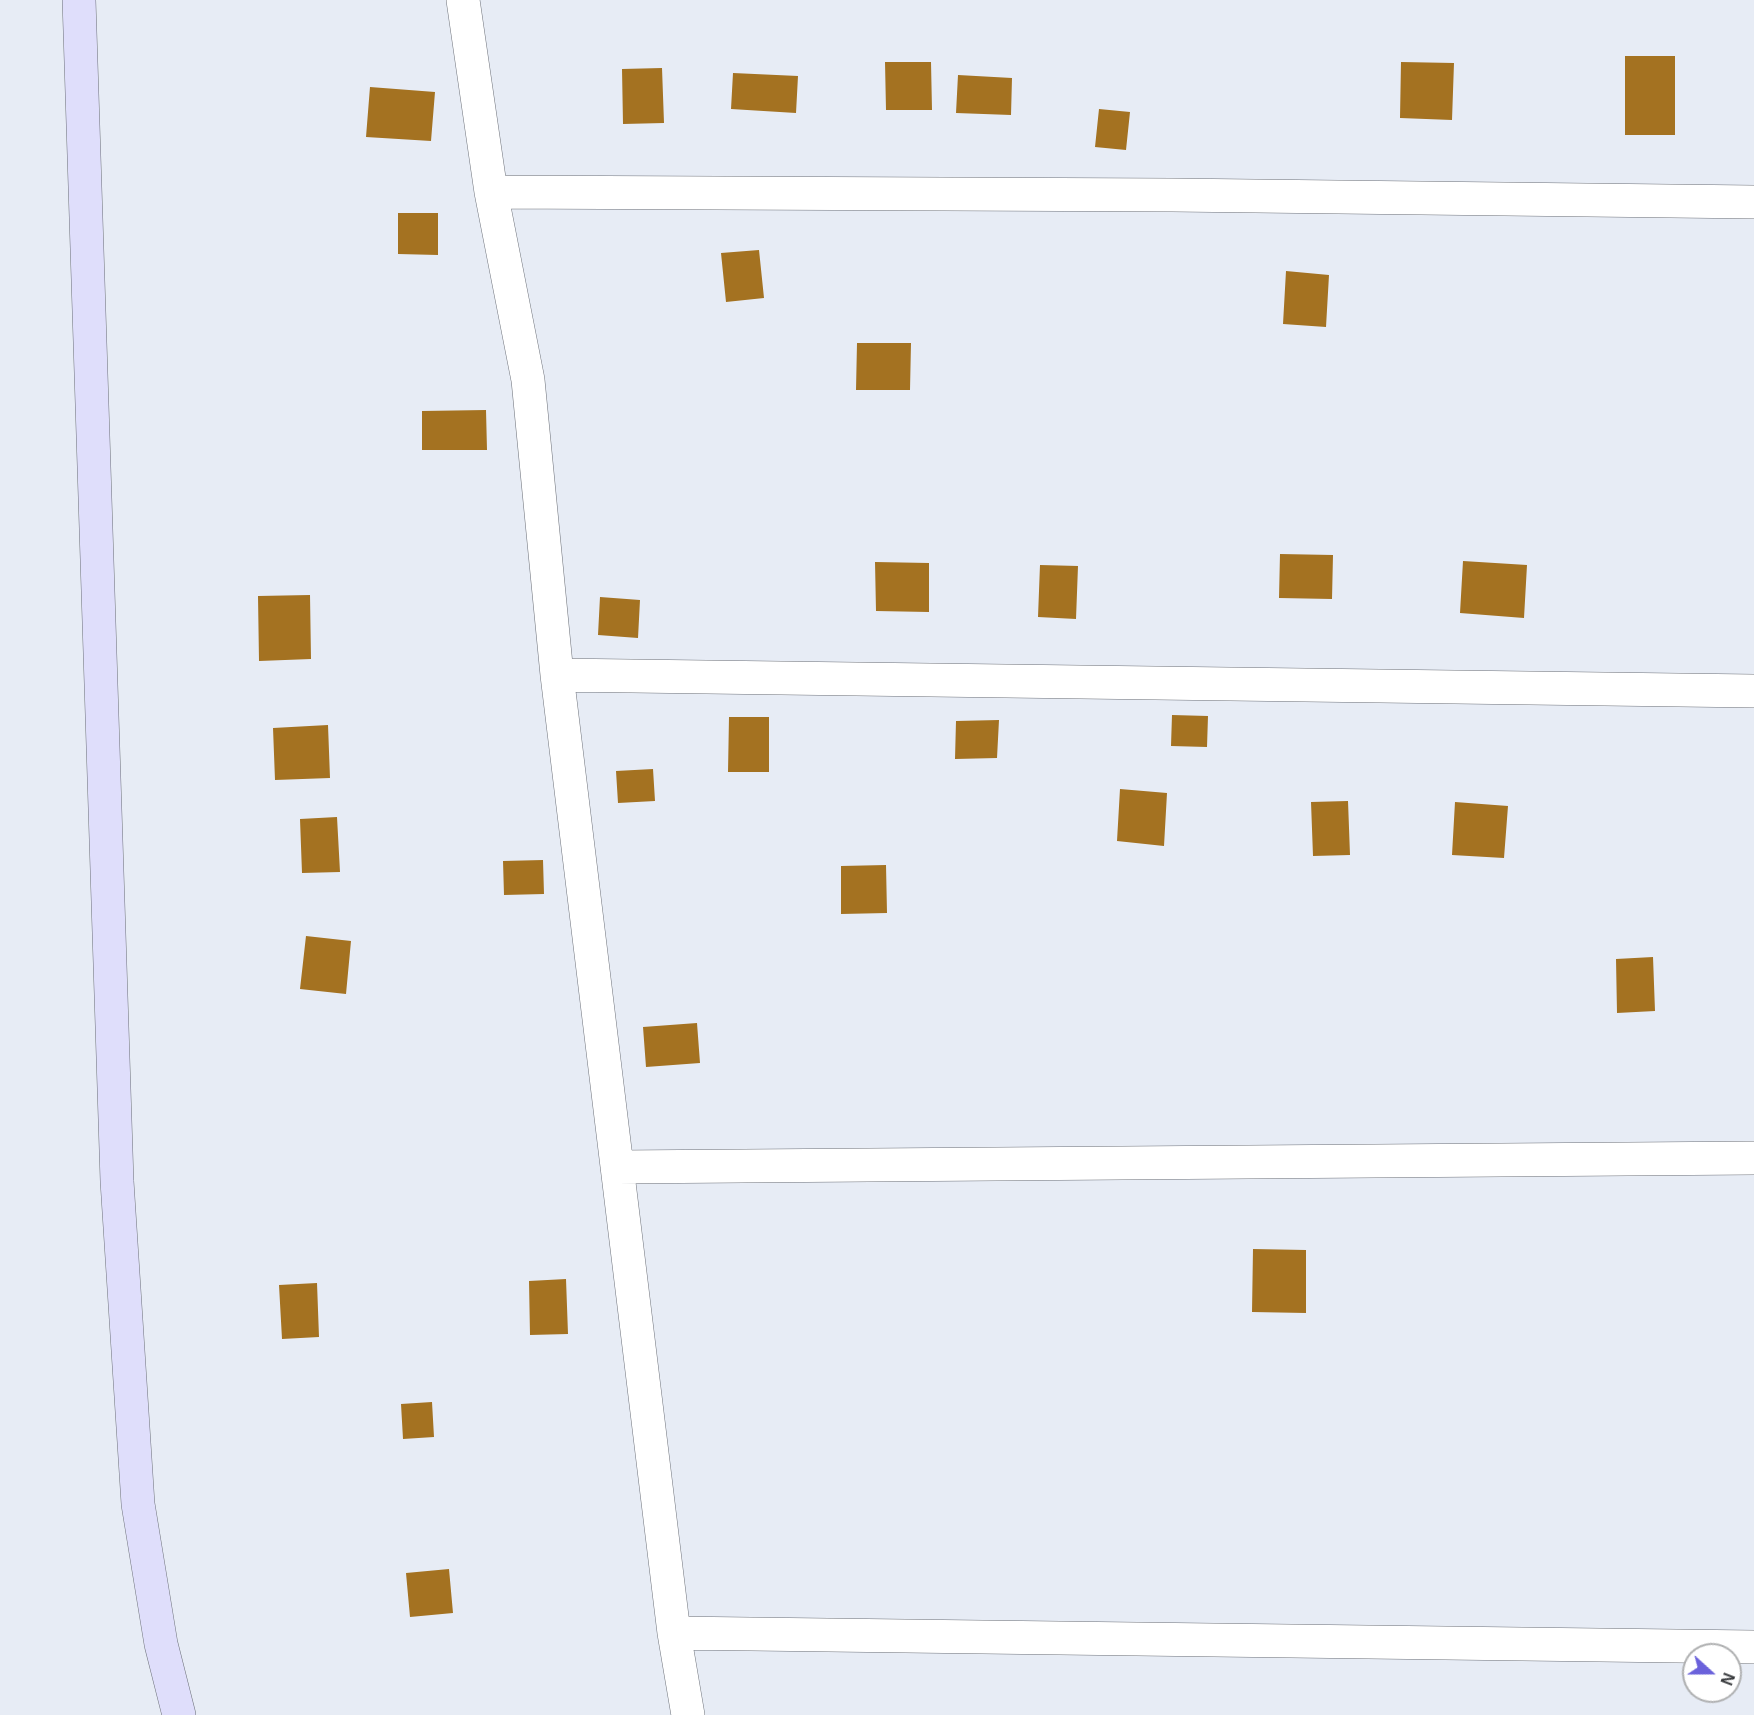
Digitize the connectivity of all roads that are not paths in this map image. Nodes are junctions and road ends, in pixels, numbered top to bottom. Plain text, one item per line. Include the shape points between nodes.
1 (79, 0) edge
2 (463, 0) edge
3 (491, 192) junction
4 (1754, 202) edge
5 (556, 675) junction
6 (1754, 691) edge
7 (1754, 1158) edge
8 (617, 1167) junction
9 (674, 1633) junction
10 (1754, 1647) edge
11 (179, 1715) edge
12 (688, 1715) edge

1 - 11 main road via 117,1181 138,1504 161,1644
2 - 3 street
3 - 4 street
3 - 5 street via 528,380
5 - 6 street
5 - 8 street
7 - 8 street
8 - 9 street
9 - 10 street
9 - 12 street

